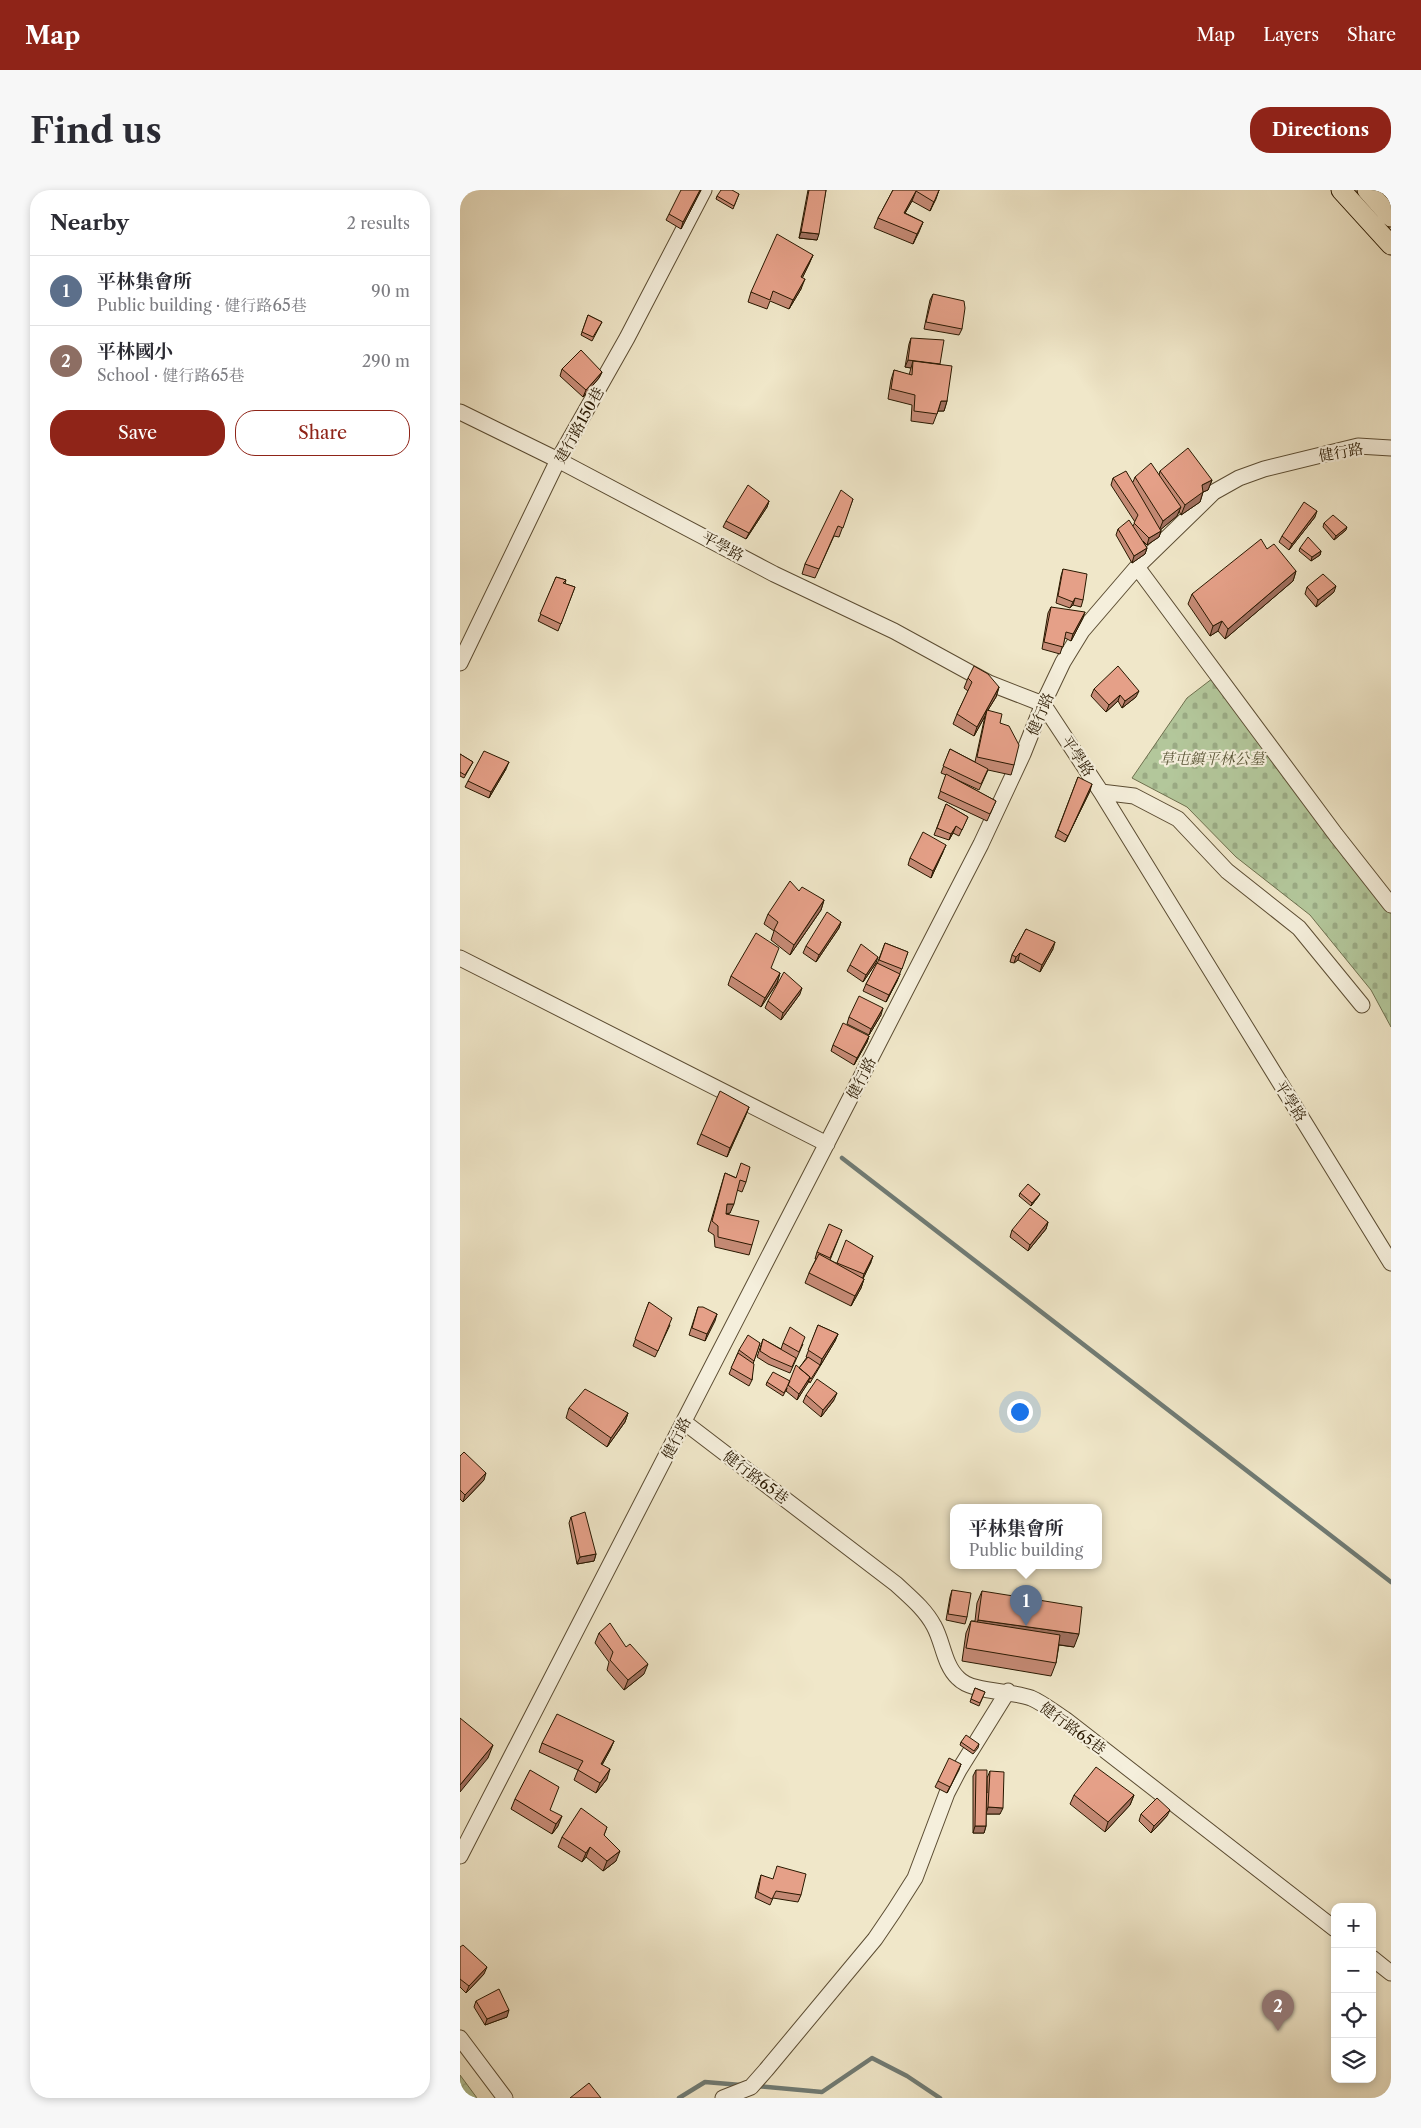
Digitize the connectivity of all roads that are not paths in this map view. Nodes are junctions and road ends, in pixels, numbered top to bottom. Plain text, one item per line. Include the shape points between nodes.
1 (704, 190) edge
2 (1341, 190) edge
3 (1367, 190) edge
4 (1391, 217) edge
5 (1391, 244) edge
6 (460, 412) edge
7 (1391, 448) edge
8 (558, 460) junction
9 (1137, 567) junction
10 (460, 662) edge
11 (1043, 704) junction
12 (1101, 792) junction
13 (1391, 906) edge
14 (460, 958) edge
15 (1362, 1005) dead end
16 (827, 1144) junction
17 (1391, 1263) edge
18 (684, 1422) junction
19 (1008, 1691) junction
20 (460, 1856) edge
21 (1331, 1926) edge
22 (1376, 1961) edge
23 (1391, 1973) edge
24 (460, 2038) edge
25 (505, 2098) edge
26 (723, 2098) edge

1 - 8 street, 建行路150巷 via 627,338
2 - 5 main road
3 - 4 main road
6 - 8 street, 平學路
7 - 9 street, 健行路 via 1358,446 1239,478 1214,492
8 - 10 street, 建行路150巷
8 - 11 street, 平學路 via 774,574 894,631 989,683
9 - 11 street, 健行路 via 1082,631
9 - 13 street
11 - 12 street, 平學路
11 - 16 street, 健行路 via 981,844
12 - 15 street via 1134,796 1178,819 1227,871 1299,928
12 - 17 street, 平學路
14 - 16 street
16 - 18 street, 健行路
18 - 19 street, 健行路65巷 via 896,1584 935,1627 958,1679 972,1686
18 - 20 street, 健行路
19 - 21 street, 健行路65巷 via 1031,1698 1066,1720
19 - 26 street via 947,1793 915,1878 875,1940 751,2086
22 - 23 street
24 - 25 street

